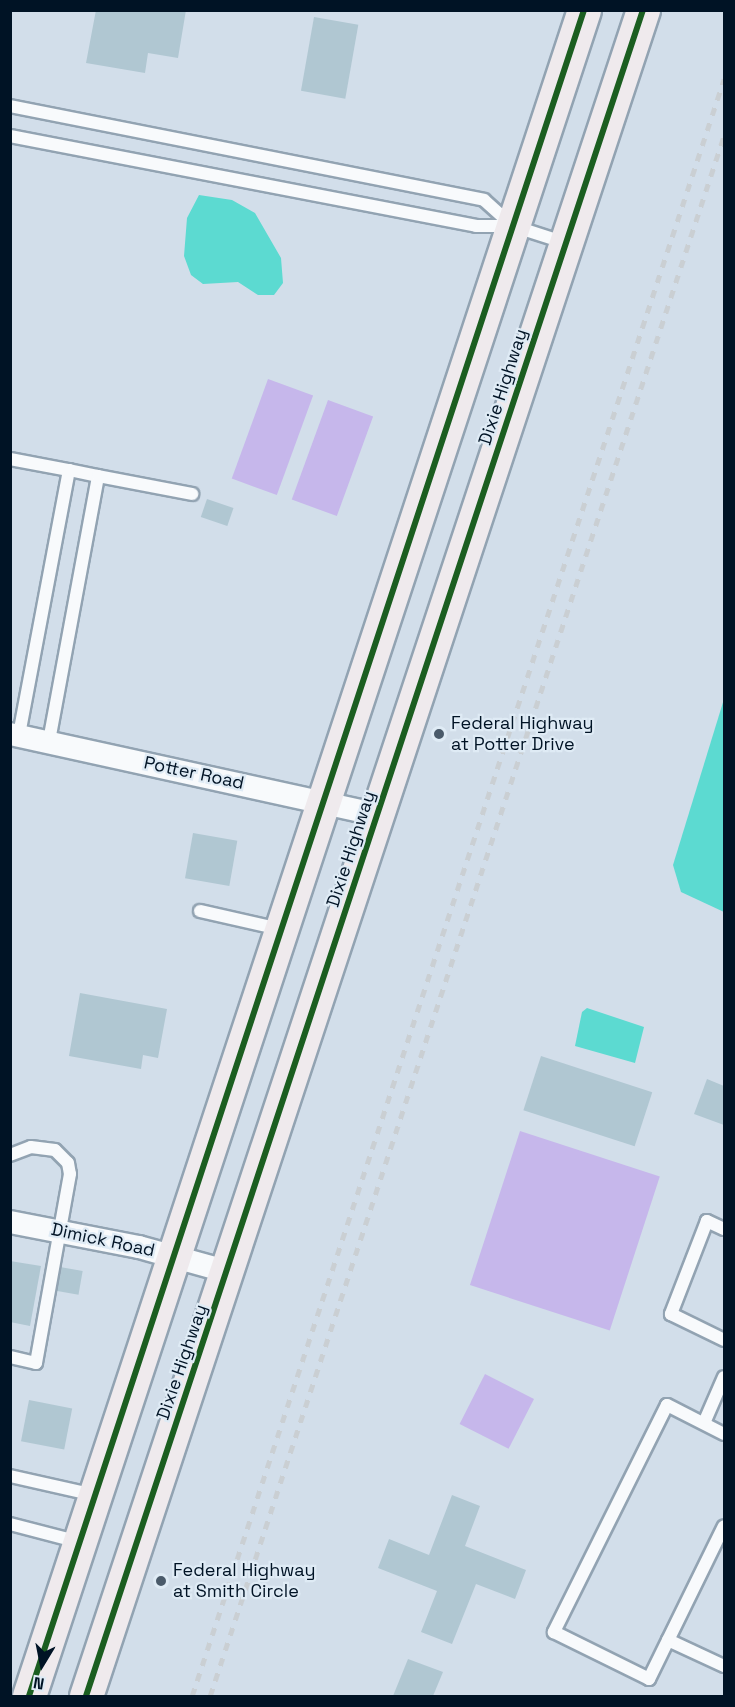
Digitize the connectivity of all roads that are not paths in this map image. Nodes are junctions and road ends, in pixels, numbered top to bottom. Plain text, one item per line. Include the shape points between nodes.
1 (584, 10) edge
2 (643, 10) edge
3 (10, 106) edge
4 (10, 136) edge
5 (513, 225) junction
6 (567, 243) junction
7 (10, 459) edge
8 (69, 470) junction
9 (98, 476) junction
10 (192, 494) dead end
11 (14, 735) edge
12 (48, 741) junction
13 (324, 802) junction
14 (377, 815) junction
15 (200, 911) dead end
16 (281, 929) junction
17 (10, 1155) edge
18 (10, 1222) edge
19 (724, 1229) edge
20 (62, 1231) junction
21 (175, 1256) junction
22 (229, 1272) junction
23 (724, 1340) edge
24 (10, 1357) edge
25 (724, 1377) edge
26 (704, 1423) junction
27 (724, 1434) edge
28 (10, 1476) edge
29 (95, 1496) junction
30 (10, 1524) edge
31 (724, 1526) edge
32 (80, 1542) junction
33 (668, 1640) junction
34 (724, 1666) edge
35 (29, 1696) edge
36 (86, 1696) edge

1 - 5 main road
2 - 6 main road, Dixie Highway
3 - 5 lane via 484,200
4 - 5 lane via 476,226
5 - 6 lane
5 - 13 main road
6 - 14 main road, Dixie Highway
7 - 8 lane
8 - 9 lane
8 - 11 lane
9 - 10 lane
9 - 12 lane
11 - 12 street, Potter Road
12 - 13 street, Potter Road
13 - 14 street, Potter Road
13 - 16 main road
14 - 22 main road, Dixie Highway
15 - 16 lane
16 - 21 main road
17 - 20 lane via 43,1148 55,1150 68,1163
18 - 20 street, Dimick Road
19 - 23 lane via 707,1221 671,1314
20 - 21 street, Dimick Road
20 - 24 lane via 36,1363
21 - 22 street, Dimick Road
21 - 29 main road
22 - 36 main road, Dixie Highway
25 - 26 lane
26 - 27 lane
26 - 33 lane via 667,1405 554,1632 649,1679
28 - 29 lane
29 - 32 main road
30 - 32 lane
31 - 33 lane
32 - 35 main road
33 - 34 lane

